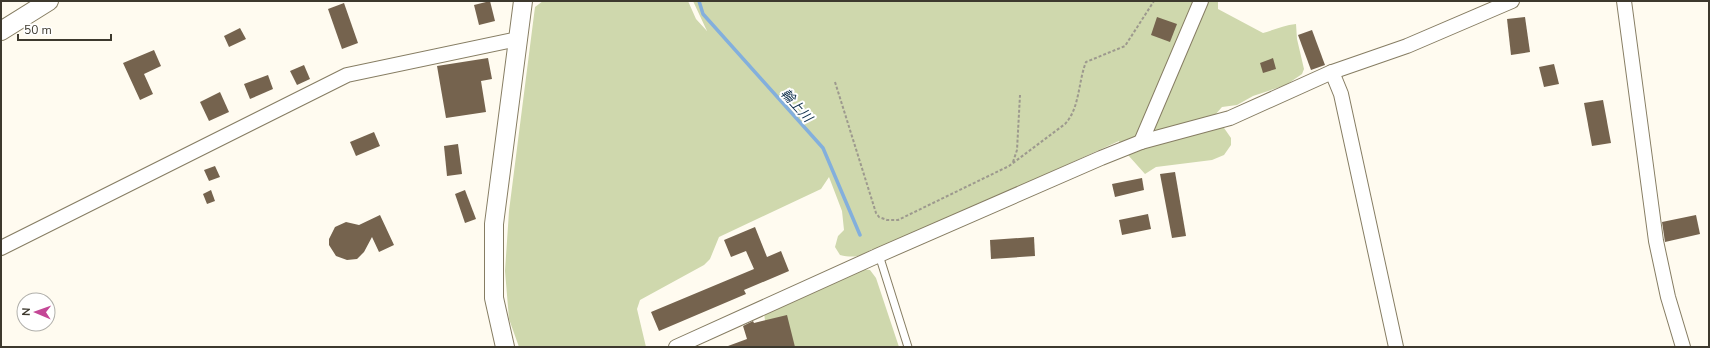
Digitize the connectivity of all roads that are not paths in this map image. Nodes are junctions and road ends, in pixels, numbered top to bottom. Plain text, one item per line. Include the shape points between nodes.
1 (49, 1) edge
2 (523, 1) edge
3 (1201, 1) edge
4 (1512, 1) edge
5 (1624, 1) edge
6 (1, 31) edge
7 (518, 39) junction
8 (1332, 72) junction
9 (1141, 142) junction
10 (1, 248) edge
11 (879, 255) junction
12 (505, 347) edge
13 (676, 347) edge
14 (908, 347) edge
15 (1396, 347) edge
16 (1683, 347) edge

1 - 6 street
2 - 7 street
3 - 9 street
4 - 8 street via 1407,46
5 - 16 street via 1656,241 1668,297
7 - 10 street via 347,76
7 - 12 street via 494,224 494,298
8 - 9 street via 1230,118
8 - 15 street via 1341,94
9 - 11 street
11 - 13 street
11 - 14 lane

